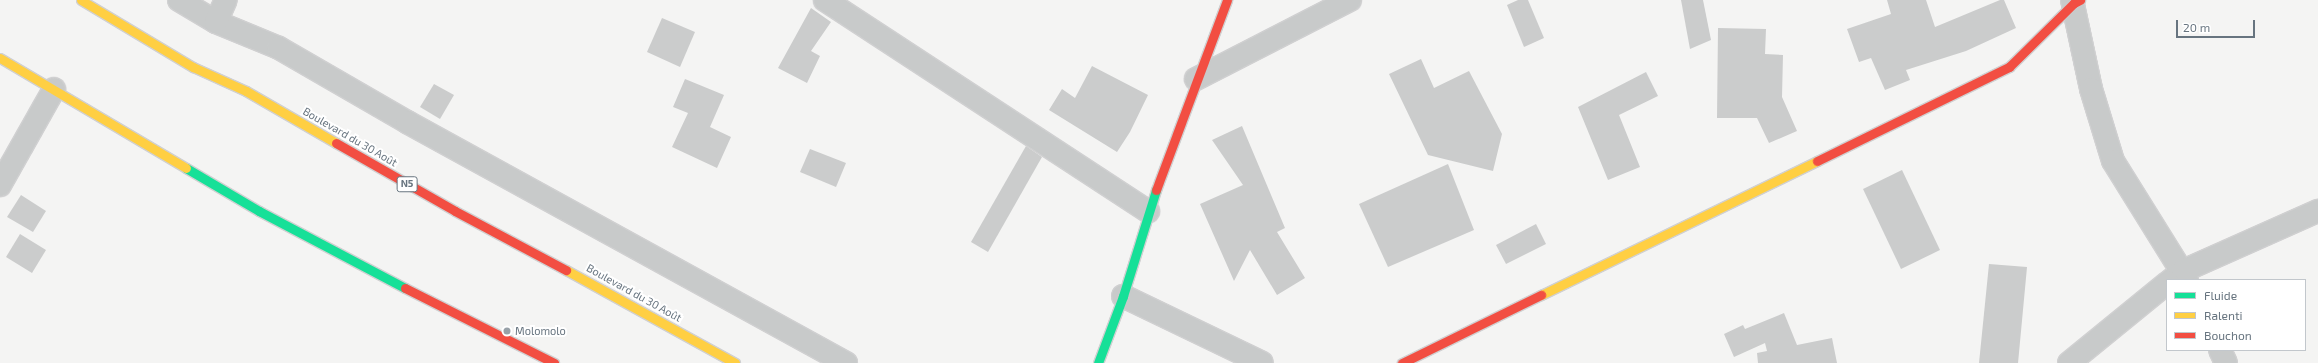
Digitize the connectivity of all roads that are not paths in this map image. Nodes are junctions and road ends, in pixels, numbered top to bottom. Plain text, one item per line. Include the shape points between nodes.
1 (81, 0) edge
2 (179, 0) edge
3 (226, 0) edge
4 (825, 0) edge
5 (1227, 0) edge
6 (1350, 0) edge
7 (2075, 1) edge
8 (216, 22) junction
9 (0, 58) edge
10 (1196, 79) junction
11 (54, 90) junction
12 (0, 185) edge
13 (1148, 211) junction
14 (2318, 211) edge
15 (2177, 278) edge
16 (2166, 287) edge
17 (1123, 296) junction
18 (2220, 351) edge
19 (554, 363) edge
20 (735, 363) edge
21 (846, 363) edge
22 (1098, 363) edge
23 (1262, 363) edge
24 (1402, 363) edge
25 (2069, 363) edge
26 (2226, 363) edge

1 - 20 main road, Boulevard du 30 Août / N5 via 193,67 246,91 455,211 539,257 582,277
2 - 8 street
3 - 8 street
4 - 13 street
5 - 10 main road
6 - 10 street
7 - 15 street via 2091,89 2113,161
7 - 24 main road via 2009,67
8 - 21 street via 279,48 407,122
9 - 11 main road
10 - 13 main road
11 - 12 street
11 - 19 main road via 259,211
13 - 17 main road
14 - 15 street
16 - 25 street
17 - 22 main road
17 - 23 street
18 - 26 street

